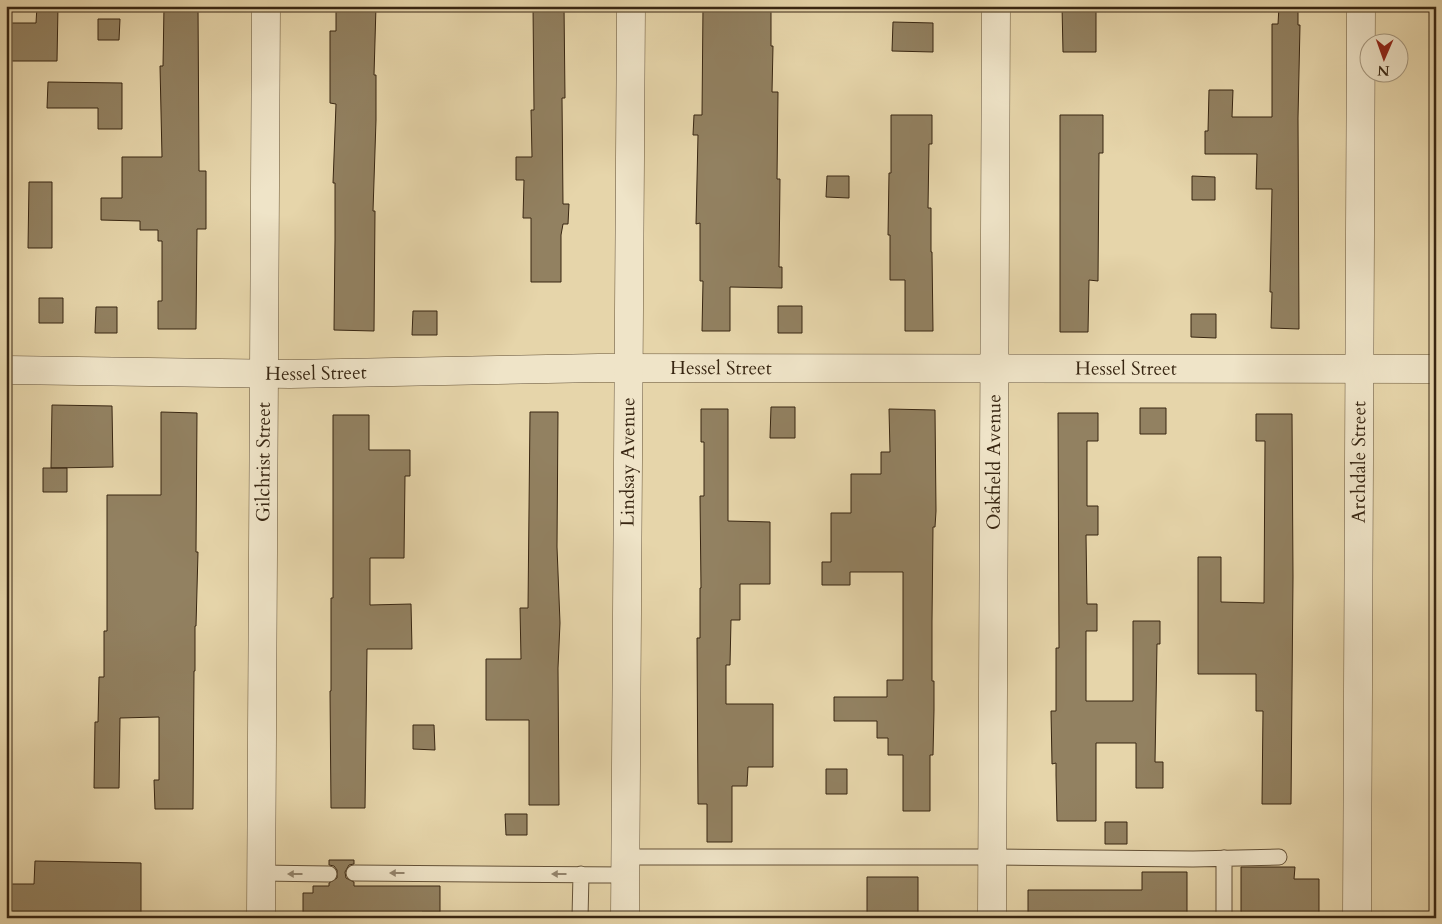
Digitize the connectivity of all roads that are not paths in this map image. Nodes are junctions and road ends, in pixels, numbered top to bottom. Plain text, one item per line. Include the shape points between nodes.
1 (266, 6) edge
2 (632, 6) edge
3 (996, 6) edge
4 (1361, 6) edge
5 (628, 369) junction
6 (994, 369) junction
7 (1359, 369) junction
8 (1436, 369) edge
9 (6, 370) edge
10 (263, 373) junction
11 (992, 857) junction
12 (1279, 857) dead end
13 (1224, 858) junction
14 (625, 866) junction
15 (261, 873) junction
16 (354, 873) dead end
17 (329, 874) dead end
18 (581, 874) junction
19 (261, 918) edge
20 (580, 918) edge
21 (625, 918) edge
22 (992, 918) edge
23 (1224, 918) edge
24 (1357, 918) edge

1 - 10 street, Gilchrist Street
2 - 5 street, Lindsay Avenue
3 - 6 street, Oakfield Avenue
4 - 7 street, Archdale Street
5 - 6 street, Hessel Street
5 - 10 street, Hessel Street
5 - 14 street, Lindsay Avenue
6 - 7 street, Hessel Street
6 - 11 street, Oakfield Avenue
7 - 8 street, Hessel Street
7 - 24 street, Archdale Street
9 - 10 street, Hessel Street
10 - 15 street, Gilchrist Street
11 - 13 lane
11 - 14 lane
11 - 22 street, Oakfield Avenue
12 - 13 lane
13 - 23 lane
14 - 18 lane
14 - 21 street, Lindsay Avenue
17 -> 15 lane
15 - 19 street, Gilchrist Street
18 -> 16 lane
18 - 20 lane

